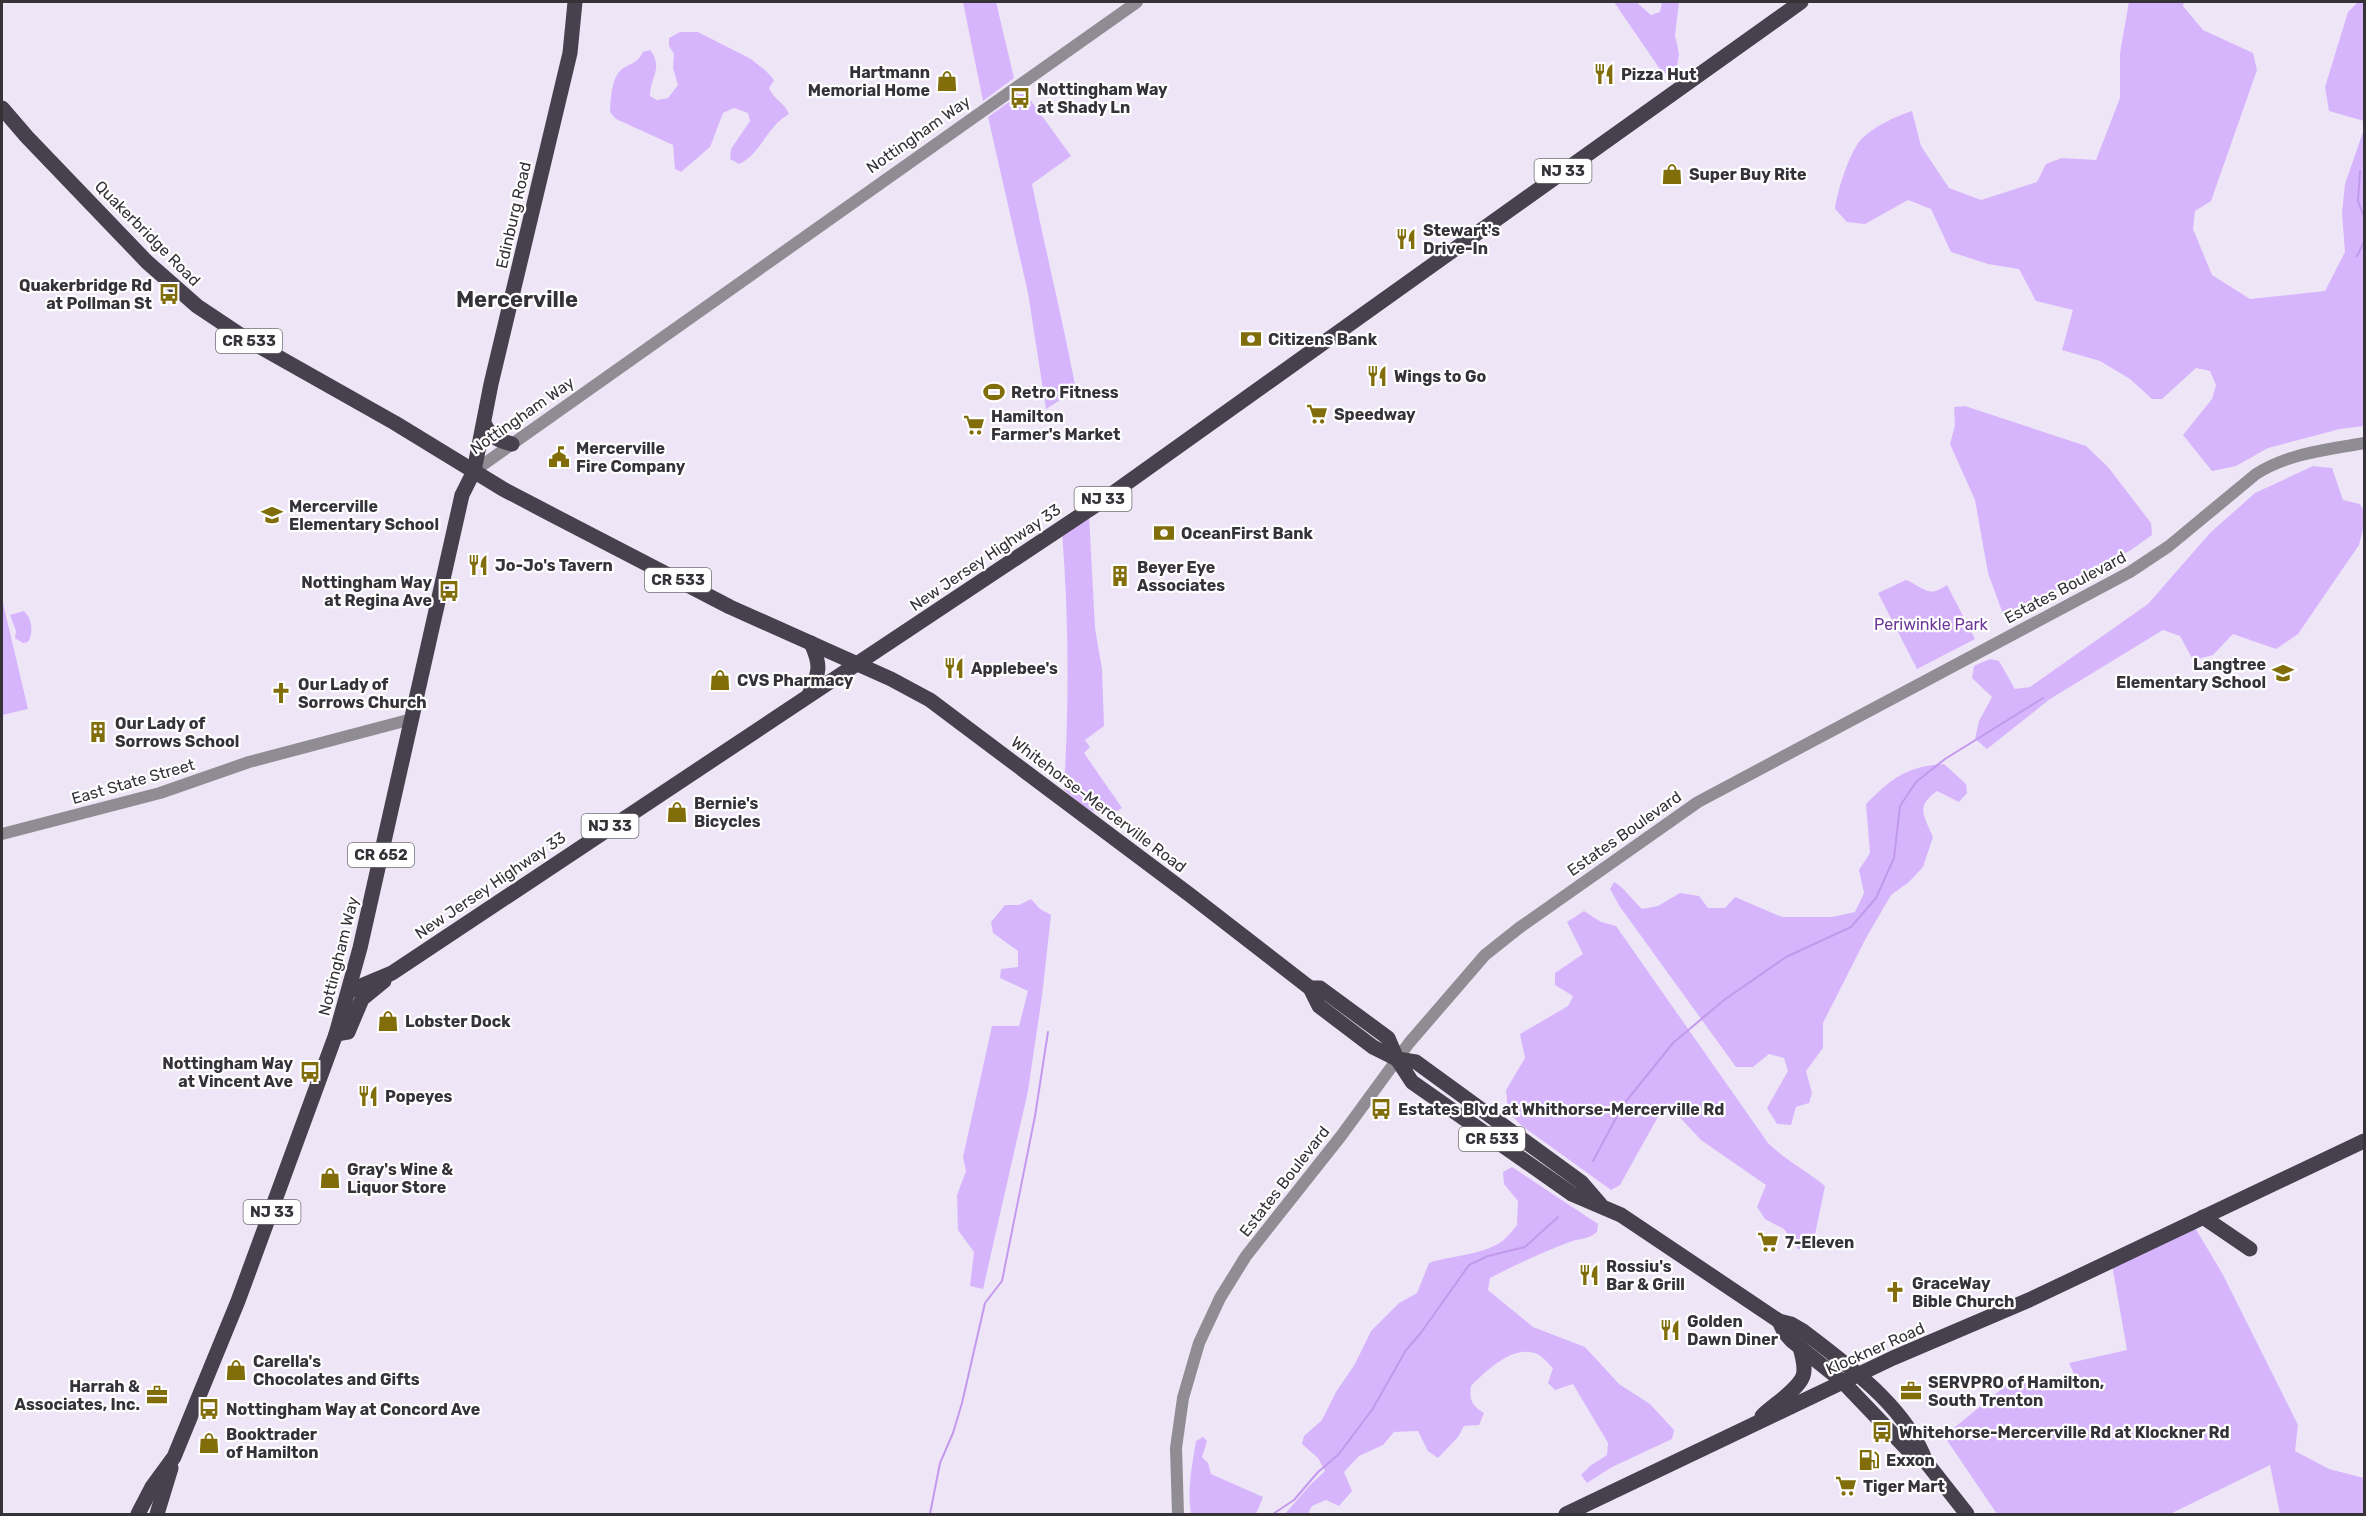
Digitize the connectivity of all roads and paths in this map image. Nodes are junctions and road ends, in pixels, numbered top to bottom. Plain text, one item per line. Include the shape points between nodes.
1 (575, 2) edge
2 (1137, 2) edge
3 (1801, 2) edge
4 (2, 108) edge
5 (483, 423) junction
6 (2364, 443) edge
7 (512, 444) junction
8 (474, 471) junction
9 (812, 643) junction
10 (857, 663) junction
11 (809, 695) junction
12 (412, 719) junction
13 (2, 834) edge
14 (392, 973) junction
15 (349, 991) junction
16 (336, 1034) junction
17 (1397, 1059) junction
18 (2364, 1141) edge
19 (2202, 1217) junction
20 (2250, 1249) dead end
21 (1779, 1321) junction
22 (1796, 1344) junction
23 (1858, 1375) junction
24 (1843, 1382) junction
25 (1754, 1424) junction
26 (174, 1457) junction
27 (1926, 1462) junction
28 (138, 1515) edge
29 (157, 1515) edge
30 (1178, 1515) edge
31 (1566, 1515) edge
32 (1967, 1515) edge

1 - 5 main road, Edinburg Road via 570,53
2 - 7 street, Nottingham Way
3 - 10 main road, New Jersey Highway 33 / NJ 33 via 1099,503
4 - 8 main road, Quakerbridge Road / CR 533 via 147,262 197,306 248,340
5 - 7 main road via 490,435
5 - 8 main road, Edinburg Road
6 - 17 street, Estates Boulevard via 2296,456 2268,466 2169,546 2130,572 1698,802 1502,940 1469,971
7 - 8 street, Nottingham Way
8 - 9 main road, CR 533 via 730,607
8 - 12 main road, Nottingham Way via 462,495
9 - 10 main road, CR 533
9 - 11 main road via 819,672
10 - 11 main road, New Jersey Highway 33 / NJ 33
10 - 17 main road, Whitehorse-Mercerville Road / CR 533 via 911,689 954,717 1310,988 1320,988 1388,1038
11 - 14 main road, New Jersey Highway 33 / NJ 33
12 - 13 street, East State Street
12 - 15 main road, Nottingham Way / CR 652
14 - 15 main road, New Jersey Highway 33 / NJ 33
14 - 16 main road via 362,999 348,1032
15 - 16 main road, Nottingham Way / NJ 33
16 - 26 main road, Nottingham Way / NJ 33 via 238,1301
17 - 21 main road, CR 533 via 1416,1062 1581,1182 1600,1204
17 - 30 street, Estates Boulevard via 1246,1256 1208,1320 1189,1373 1178,1423
18 - 19 main road, Klockner Road
19 - 20 main road
19 - 23 main road, Klockner Road via 2029,1300
21 - 22 main road, CR 533
21 - 23 main road, CR 533 via 1803,1331
22 - 24 main road, CR 533
22 - 25 main road via 1804,1365 1803,1377
23 - 24 main road, Klockner Road
23 - 27 main road, CR 533 via 1907,1427
24 - 25 main road, Klockner Road
24 - 27 main road, CR 533 via 1908,1450
25 - 31 main road, Klockner Road
26 - 28 main road, Nottingham Way / NJ 33
26 - 29 main road
27 - 32 main road, CR 533

